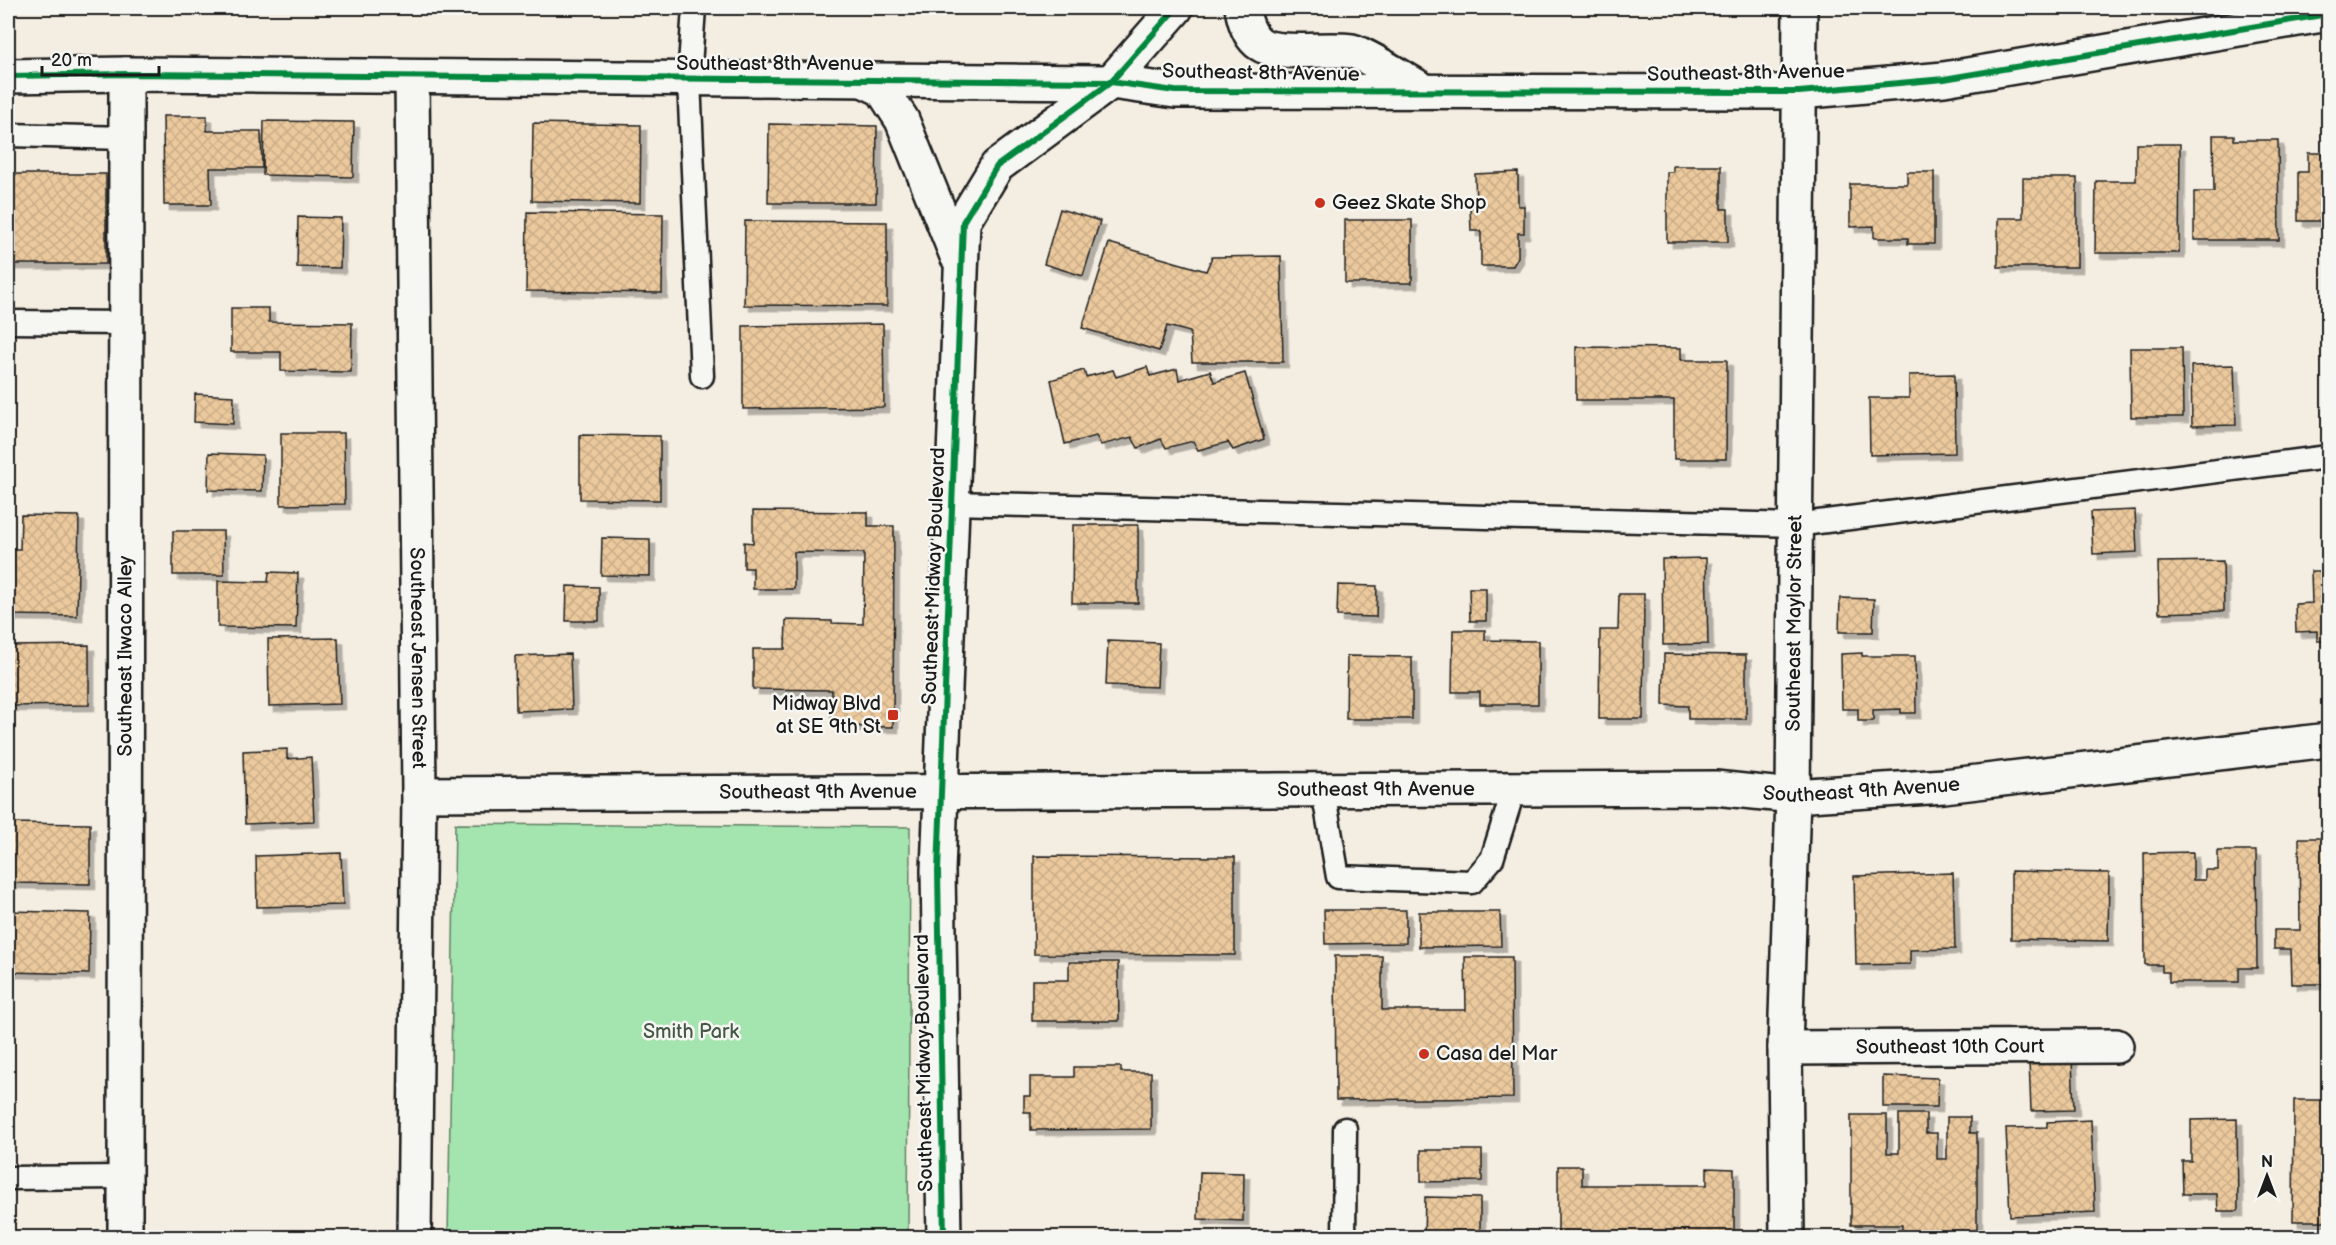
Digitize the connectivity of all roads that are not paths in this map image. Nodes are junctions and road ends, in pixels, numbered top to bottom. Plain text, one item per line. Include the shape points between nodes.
1 (694, 8) edge
2 (1176, 8) edge
3 (1242, 8) edge
4 (1800, 8) edge
5 (2328, 14) edge
6 (126, 74) junction
7 (8, 75) edge
8 (412, 78) junction
9 (689, 80) junction
10 (865, 81) junction
11 (1111, 82) junction
12 (1425, 91) junction
13 (1799, 93) junction
14 (8, 135) edge
15 (126, 138) junction
16 (961, 266) junction
17 (8, 322) edge
18 (126, 323) junction
19 (702, 376) dead end
20 (2328, 457) edge
21 (953, 503) junction
22 (1795, 525) junction
23 (2328, 740) edge
24 (1514, 789) junction
25 (1323, 790) junction
26 (942, 793) junction
27 (419, 794) junction
28 (1793, 796) junction
29 (2116, 1046) dead end
30 (1785, 1048) junction
31 (1345, 1129) dead end
32 (125, 1177) junction
33 (8, 1178) edge
34 (125, 1238) edge
35 (414, 1238) edge
36 (944, 1238) edge
37 (1344, 1238) edge
38 (1787, 1238) edge

1 - 9 lane
2 - 11 street, Southeast Midway Boulevard
3 - 12 street via 1243,17 1260,45 1274,49 1353,51
4 - 13 street, Southeast Maylor Street
5 - 13 street, Southeast 8th Avenue via 1944,79
6 - 7 street, Southeast 8th Avenue
6 - 8 street, Southeast 8th Avenue
6 - 15 street, Southeast Ilwaco Alley
8 - 9 street, Southeast 8th Avenue
8 - 27 street, Southeast Jensen Street
9 - 10 street, Southeast 8th Avenue
9 - 19 lane
10 - 11 street, Southeast 8th Avenue
10 - 16 street via 882,89 902,120
11 - 12 street, Southeast 8th Avenue via 1176,91
11 - 16 street, Southeast Midway Boulevard via 997,166 963,222
12 - 13 street, Southeast 8th Avenue
13 - 22 street, Southeast Maylor Street
14 - 15 lane
15 - 18 street, Southeast Ilwaco Alley
16 - 21 street, Southeast Midway Boulevard
17 - 18 lane
18 - 32 street, Southeast Ilwaco Alley
20 - 22 lane
21 - 22 lane
21 - 26 street, Southeast Midway Boulevard
22 - 28 street, Southeast Maylor Street
23 - 28 street, Southeast 9th Avenue via 1944,786
24 - 25 street, Southeast 9th Avenue
24 - 25 lane via 1492,858 1472,882 1338,877
24 - 28 street, Southeast 9th Avenue via 1715,788
25 - 26 street, Southeast 9th Avenue
26 - 27 street, Southeast 9th Avenue
26 - 36 street, Southeast Midway Boulevard via 938,872
27 - 35 street, Southeast Jensen Street
28 - 30 street, Southeast Maylor Street
29 - 30 street, Southeast 10th Court
30 - 38 street, Southeast Maylor Street
31 - 37 lane
32 - 33 lane
32 - 34 street, Southeast Ilwaco Alley

